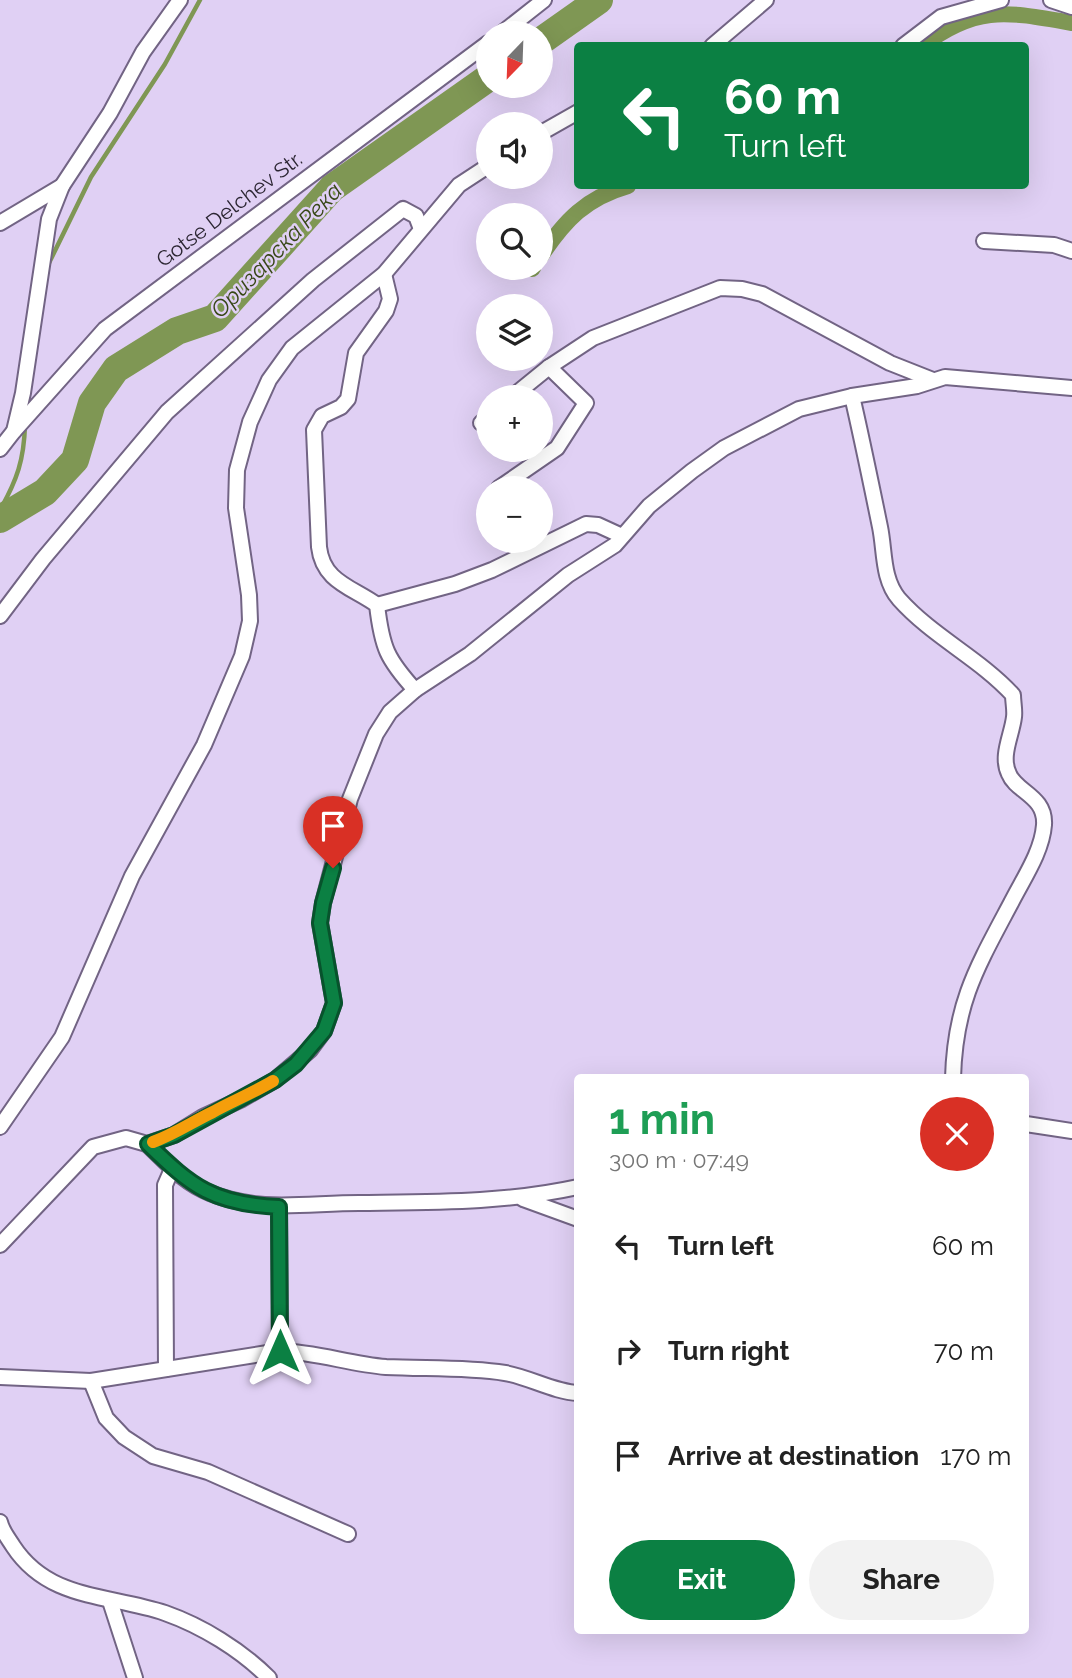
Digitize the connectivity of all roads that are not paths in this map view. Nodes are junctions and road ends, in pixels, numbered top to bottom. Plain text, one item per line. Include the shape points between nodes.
1 (180, 0) edge
2 (544, 0) edge
3 (766, 0) edge
4 (1001, 0) edge
5 (1051, 0) edge
6 (1072, 7) edge
7 (517, 21) edge
8 (717, 42) edge
9 (908, 42) edge
10 (476, 52) edge
11 (574, 114) edge
12 (553, 126) edge
13 (476, 174) edge
14 (62, 186) junction
15 (0, 223) edge
16 (421, 229) junction
17 (984, 241) dead end
18 (1072, 251) edge
19 (384, 274) junction
20 (553, 364) edge
21 (544, 371) edge
22 (553, 371) edge
23 (933, 380) junction
24 (527, 385) edge
25 (1072, 388) edge
26 (852, 396) junction
27 (14, 431) junction
28 (0, 449) edge
29 (516, 476) edge
30 (622, 536) junction
31 (377, 605) junction
32 (0, 616) edge
33 (415, 690) junction
34 (953, 1074) edge
35 (1029, 1124) edge
36 (0, 1127) edge
37 (1072, 1131) edge
38 (148, 1144) junction
39 (172, 1169) junction
40 (574, 1188) edge
41 (522, 1198) junction
42 (279, 1207) junction
43 (574, 1218) edge
44 (0, 1245) edge
45 (280, 1351) junction
46 (166, 1369) junction
47 (0, 1377) edge
48 (90, 1381) junction
49 (574, 1392) edge
50 (0, 1522) edge
51 (348, 1534) dead end
52 (110, 1601) junction
53 (135, 1678) edge
54 (269, 1678) edge

1 - 14 street
2 - 7 street
3 - 8 street
4 - 9 street via 941,17
5 - 6 street
10 - 27 street, Gotse Delchev Str. via 105,329
11 - 12 street
13 - 16 street via 459,185
14 - 15 street
14 - 27 street via 49,219
16 - 19 street
16 - 32 street via 416,216 403,209 313,280 167,412
17 - 18 street via 1054,245
19 - 31 street via 390,299 386,312 356,353 348,399 322,416 314,430 320,561 332,578
19 - 36 street via 292,348 269,380 250,422 237,470 236,508 250,621 242,656 204,745 132,876 62,1037
20 - 23 street via 593,338 720,288 762,294 890,363
21 - 24 street
22 - 29 street via 586,403 557,448
23 - 25 street via 962,376
23 - 26 street
26 - 30 street via 799,409 724,448 649,506
26 - 34 street via 891,583 897,596 923,622 993,674 1013,695 1014,717 1005,758 1009,776 1038,803 1045,822 1028,870 967,987 957,1027
27 - 28 street, Gotse Delchev Str.
30 - 31 street via 586,524 492,570
30 - 33 street via 470,654
31 - 33 street via 390,660
33 - 38 street via 390,712 376,734 350,799 320,923 334,1003 324,1031 296,1064 275,1080 174,1135
35 - 37 street
38 - 39 street
38 - 44 street via 126,1138 93,1147
39 - 42 street via 219,1196 252,1206
39 - 46 street via 165,1185
40 - 41 street
41 - 42 street
41 - 43 street
42 - 45 street
45 - 46 street
45 - 49 street via 386,1367 486,1370
46 - 48 street
47 - 48 street
48 - 51 street via 106,1418 153,1456 208,1472
50 - 52 street via 22,1559 47,1579 71,1592
52 - 53 street
52 - 54 street via 199,1627

